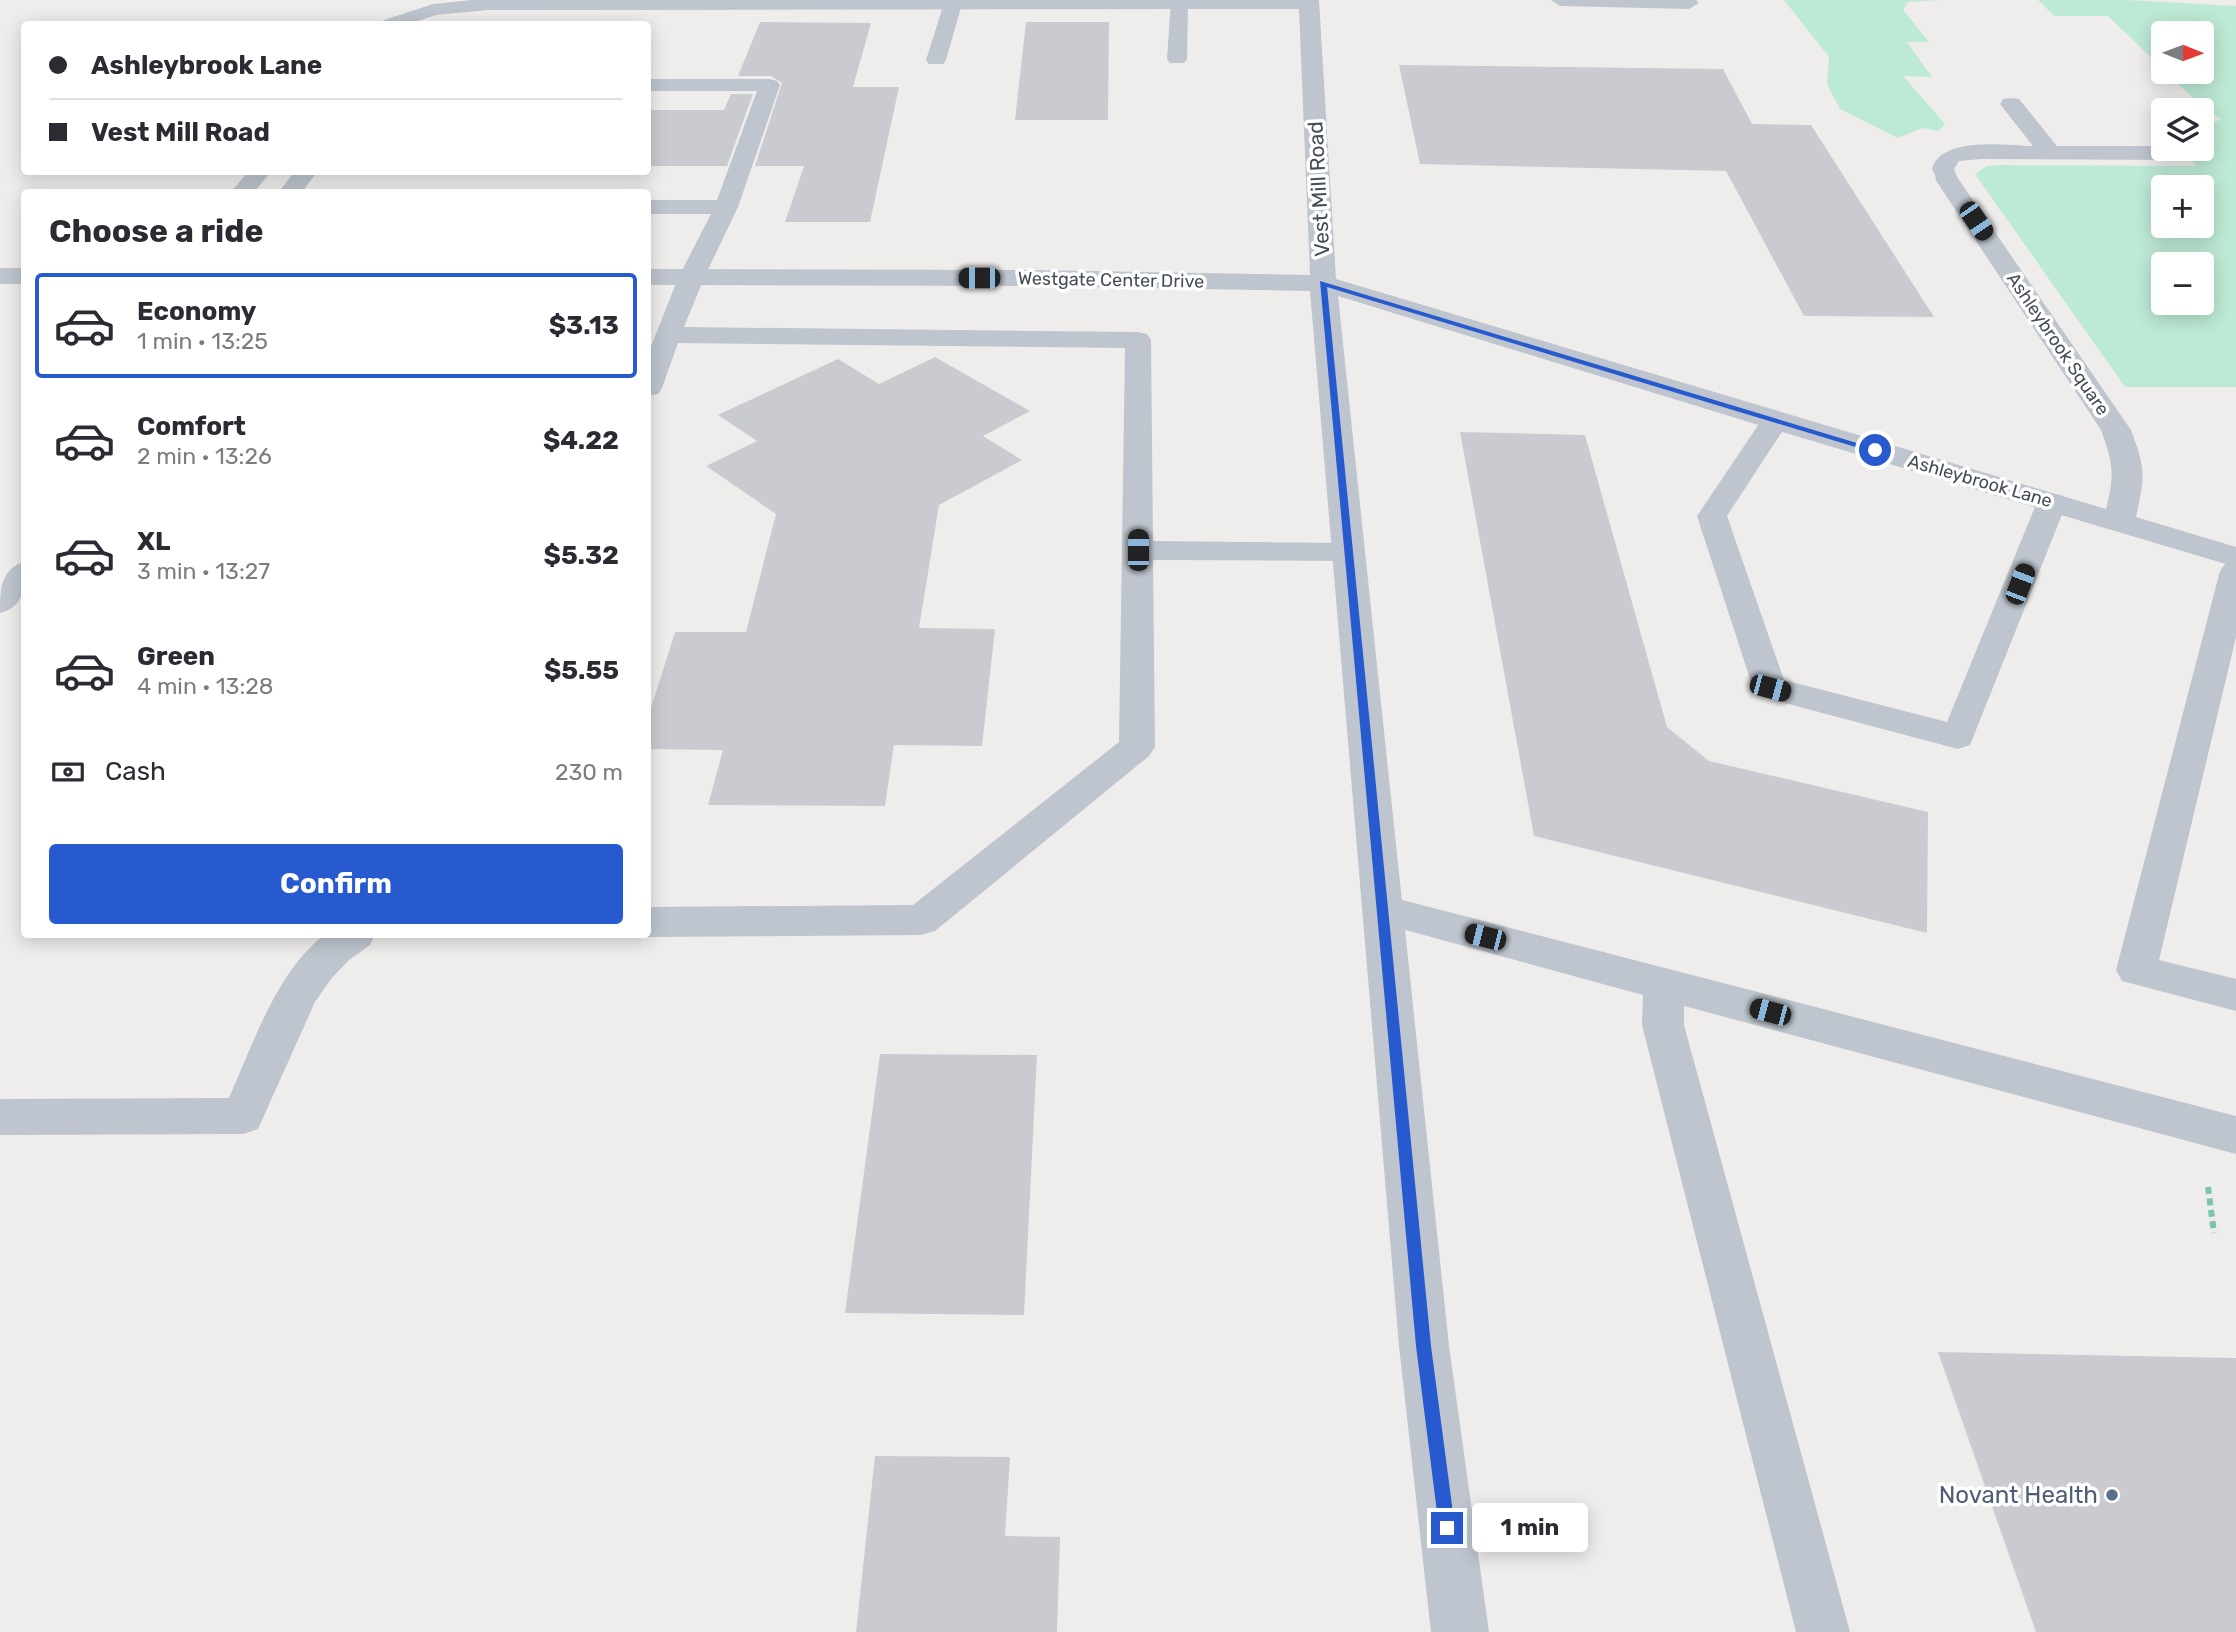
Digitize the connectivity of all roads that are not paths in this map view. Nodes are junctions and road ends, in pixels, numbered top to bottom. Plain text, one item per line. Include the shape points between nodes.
1 (1560, 0) edge
2 (1182, 2) edge
3 (1309, 2) edge
4 (1689, 3) dead end
5 (488, 4) joint
6 (952, 4) junction
7 (400, 21) edge
8 (1177, 59) dead end
9 (936, 60) dead end
10 (651, 85) edge
11 (2011, 104) dead end
12 (2050, 152) junction
13 (2151, 153) edge
14 (257, 175) edge
15 (303, 175) edge
16 (1947, 179) joint
17 (245, 189) edge
18 (292, 189) edge
19 (726, 206) junction
20 (651, 207) edge
21 (0, 276) edge
22 (21, 276) edge
23 (651, 278) edge
24 (691, 278) junction
25 (1323, 283) junction
26 (668, 335) junction
27 (651, 380) edge
28 (1775, 421) junction
29 (2052, 502) junction
30 (2119, 522) junction
31 (1138, 550) junction
32 (1349, 552) junction
33 (2236, 557) edge
34 (2236, 572) edge
35 (21, 578) edge
36 (9, 600) edge
37 (2228, 632) edge
38 (1383, 910) junction
39 (651, 922) edge
40 (350, 938) edge
41 (1664, 984) junction
42 (2236, 995) edge
43 (0, 1117) edge
44 (2236, 1135) edge
45 (1460, 1632) edge
46 (1823, 1632) edge

1 - 4 lane
2 - 3 street
2 - 6 street
2 - 8 lane
3 - 25 street, Vest Mill Road
5 - 6 street
5 - 7 lane via 433,10
6 - 9 lane
10 - 19 lane via 770,85
11 - 12 lane
12 - 13 lane
12 - 16 lane via 1952,155 1943,169
14 - 17 lane
15 - 18 lane
16 - 30 street, Ashleybrook Square via 2116,430 2128,462
19 - 20 lane
19 - 24 lane
21 - 22 street
23 - 24 street, Westgate Center Drive
24 - 25 street, Westgate Center Drive
24 - 26 lane
25 - 28 street, Ashleybrook Lane
25 - 32 street, Vest Mill Road
26 - 27 lane
26 - 31 lane via 1138,340
28 - 29 street, Ashleybrook Lane
28 - 29 lane via 1712,516 1770,688 1958,737
29 - 30 street, Ashleybrook Lane
30 - 33 street, Ashleybrook Lane
31 - 32 lane
31 - 39 lane via 1137,747 921,920
32 - 38 street, Vest Mill Road
34 - 37 lane
35 - 36 lane
37 - 42 lane via 2136,970
38 - 41 lane
38 - 45 street, Vest Mill Road via 1424,1346
40 - 43 lane via 327,955 309,977 243,1116
41 - 44 lane
41 - 46 lane via 1663,1025

